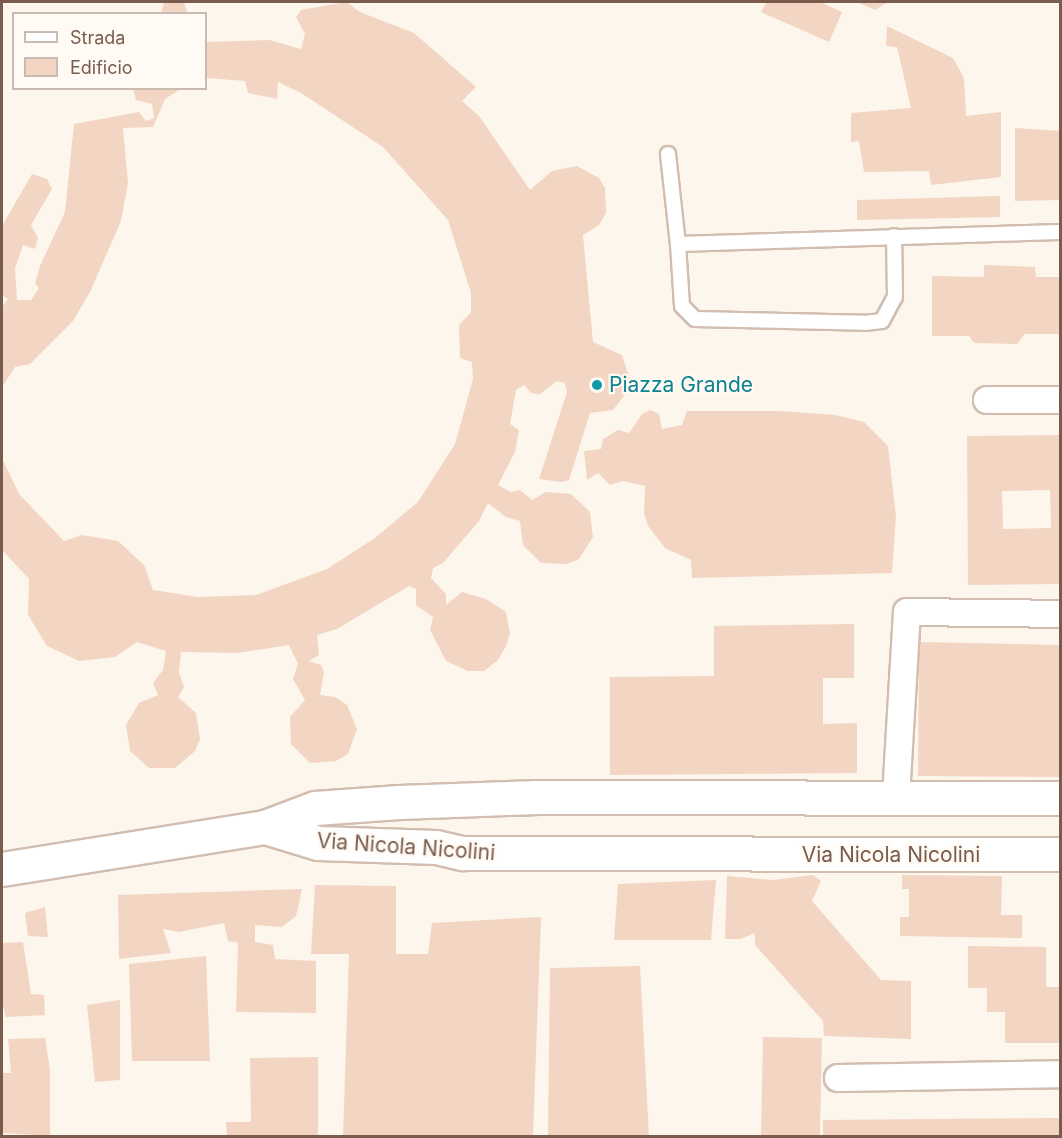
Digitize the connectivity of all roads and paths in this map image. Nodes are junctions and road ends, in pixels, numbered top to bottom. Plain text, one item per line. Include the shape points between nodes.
1 (668, 154) dead end
2 (1060, 232) edge
3 (894, 236) junction
4 (678, 244) junction
5 (987, 400) dead end
6 (1060, 400) edge
7 (1060, 614) edge
8 (896, 797) junction
9 (1060, 798) edge
10 (447, 801) junction
11 (265, 827) junction
12 (436, 847) junction
13 (1060, 854) edge
14 (2, 869) edge
15 (1060, 1074) edge
16 (838, 1078) dead end

1 - 4 lane
2 - 3 lane
3 - 4 lane
3 - 4 lane via 895,297 882,321 865,323 695,319 682,306
5 - 6 street
7 - 8 street via 907,612
8 - 9 street, Via Nicola Nicolini
8 - 10 street, Via Nicola Nicolini via 538,797
10 - 11 street, Via Nicola Nicolini via 315,808
10 - 12 street via 431,807 420,822 425,841
11 - 12 street, Via Nicola Nicolini via 318,843
11 - 14 street
12 - 13 street, Via Nicola Nicolini via 463,853
15 - 16 street

